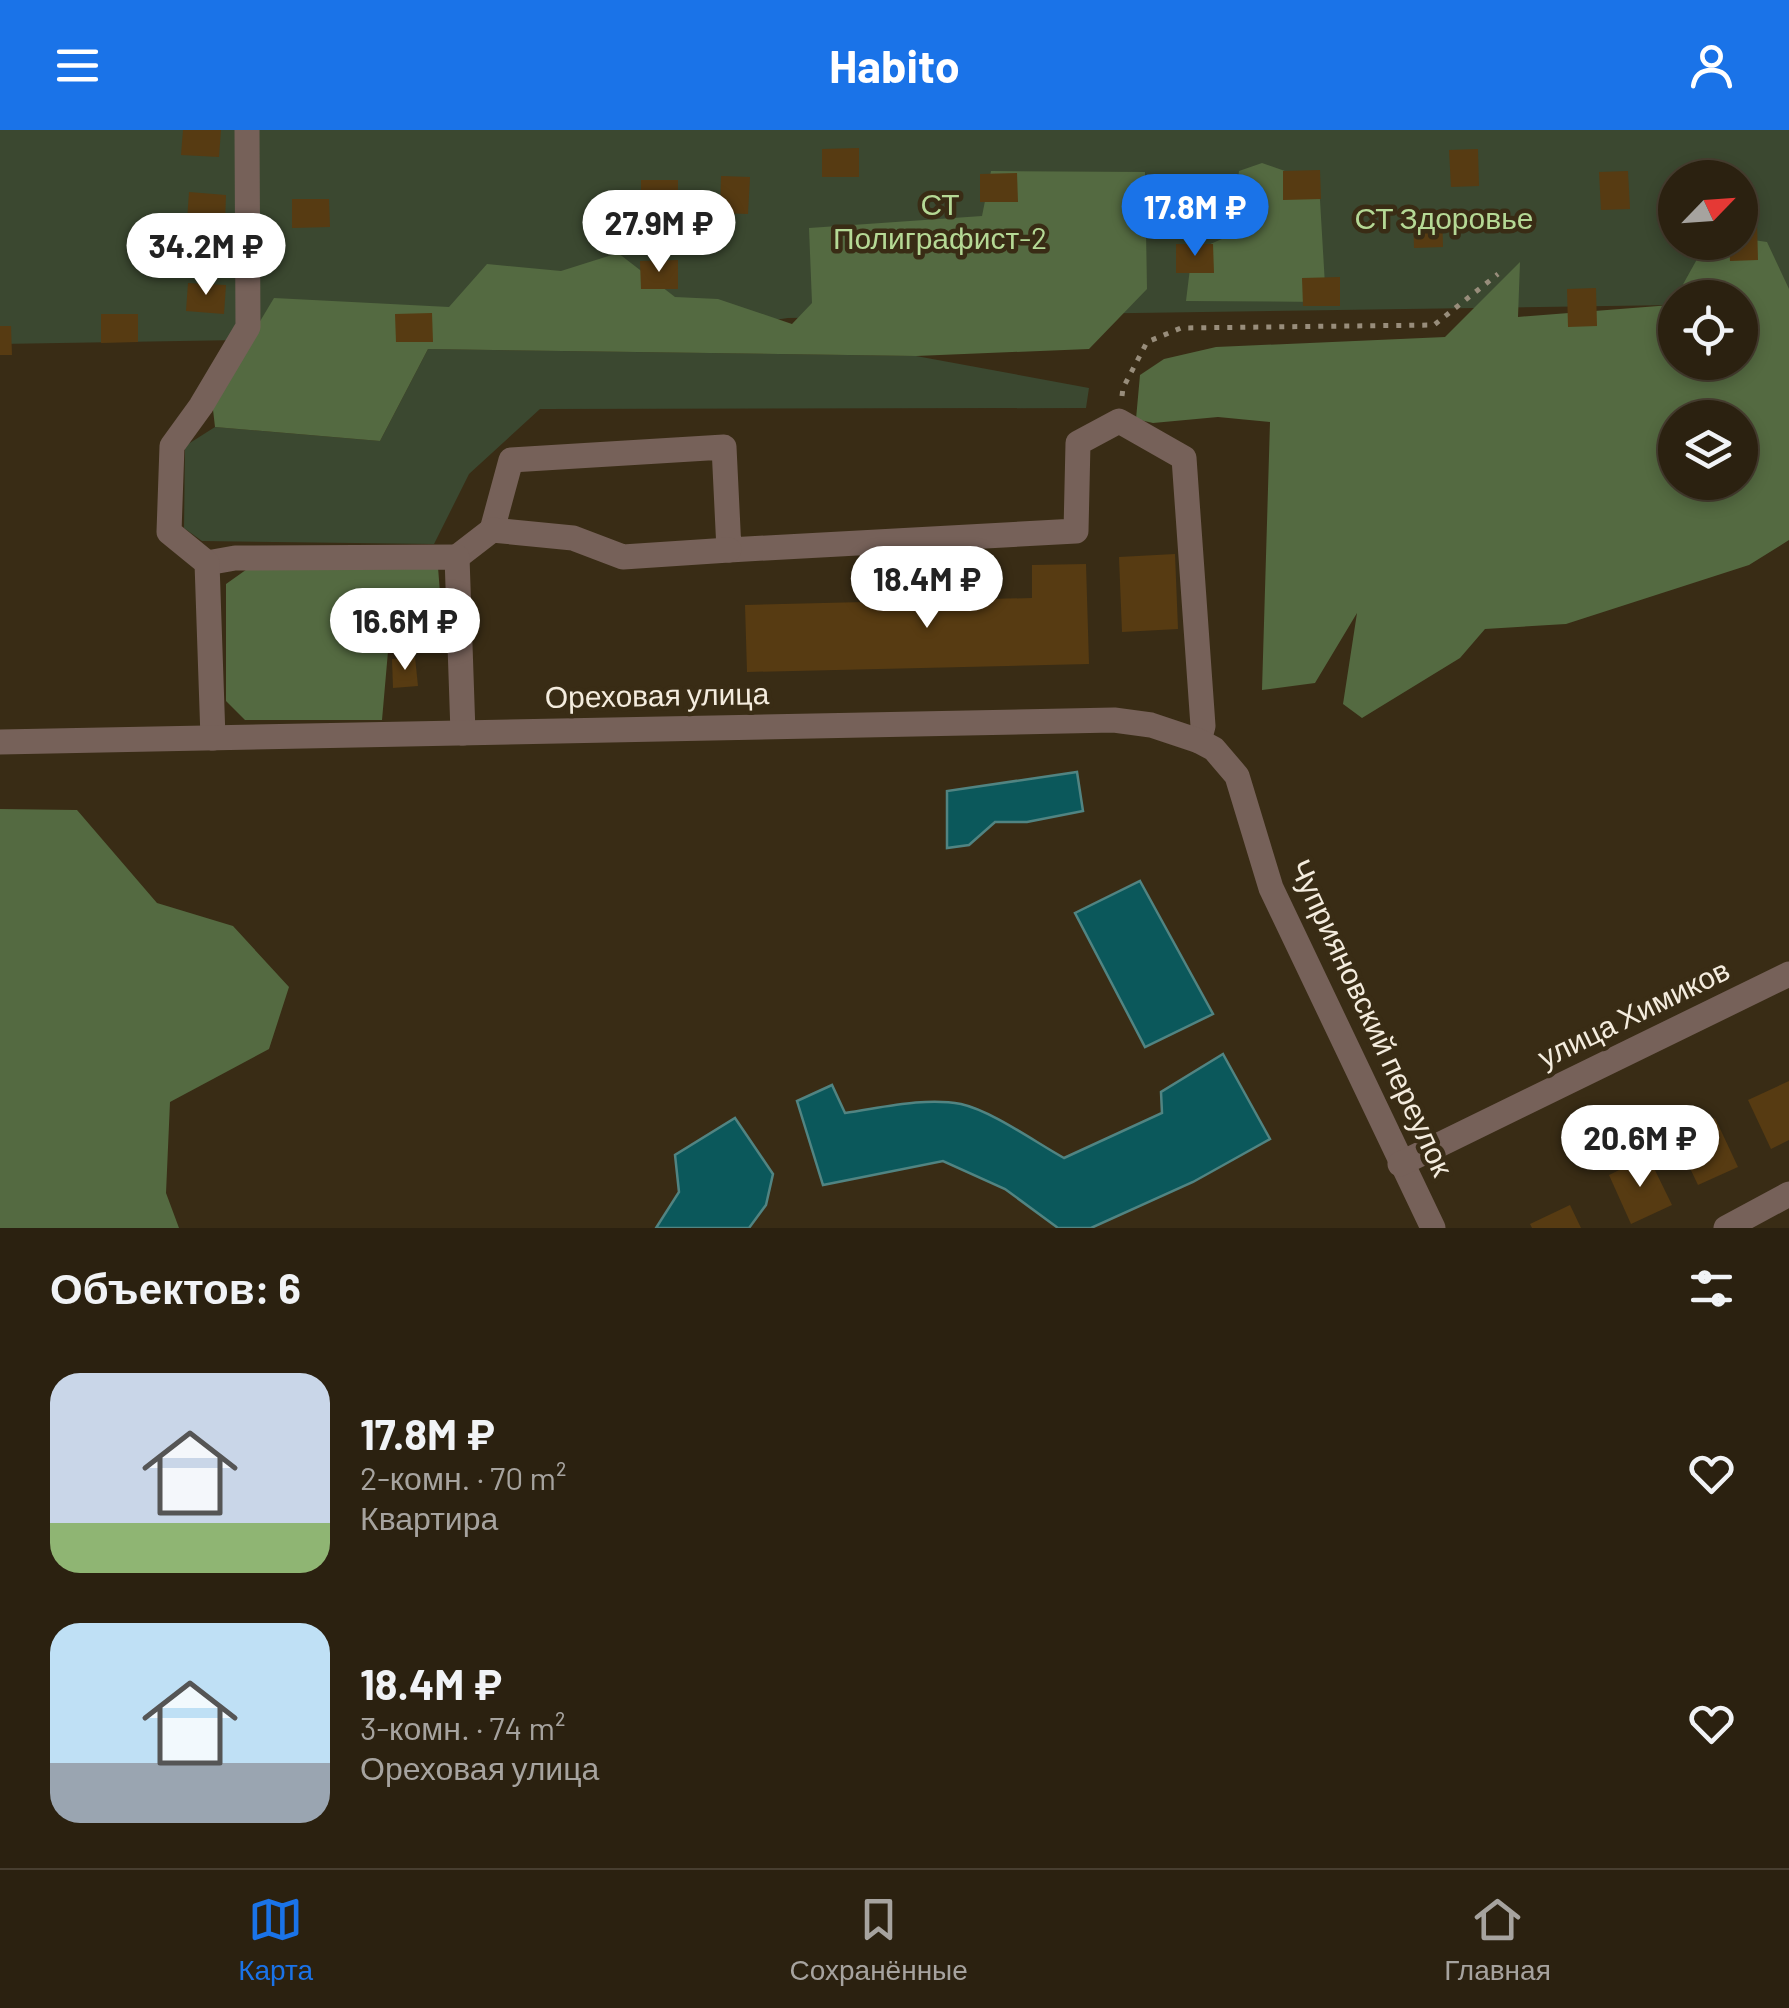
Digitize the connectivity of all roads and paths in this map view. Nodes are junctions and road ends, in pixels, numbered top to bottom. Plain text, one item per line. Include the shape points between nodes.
1 (247, 130) edge
2 (1498, 274) dead end
3 (1118, 421) junction
4 (492, 530) junction
5 (729, 550) junction
6 (457, 556) junction
7 (207, 563) junction
8 (463, 733) junction
9 (213, 738) junction
10 (1199, 741) junction
11 (0, 742) edge
12 (1237, 776) joint
13 (1789, 974) edge
14 (1400, 1164) junction
15 (1789, 1194) edge
16 (1433, 1228) edge
17 (1726, 1228) edge

1 - 7 street via 248,327 172,446 169,532
2 - 3 path via 1434,325 1182,328 1147,342 1123,388
3 - 5 street via 1078,442 1076,531
3 - 10 street via 1184,458
4 - 5 street via 573,538 624,557
4 - 5 street via 512,460 724,447
4 - 6 street
6 - 7 street
6 - 8 street
7 - 9 street
8 - 9 street, Ореховая улица
8 - 10 street, Ореховая улица via 1114,720
9 - 11 street, Ореховая улица
10 - 12 street, Ореховая улица
12 - 14 street, Чуприяновский переулок via 1270,888
13 - 14 street, улица Химиков
14 - 16 street, Чуприяновский переулок
15 - 17 street

